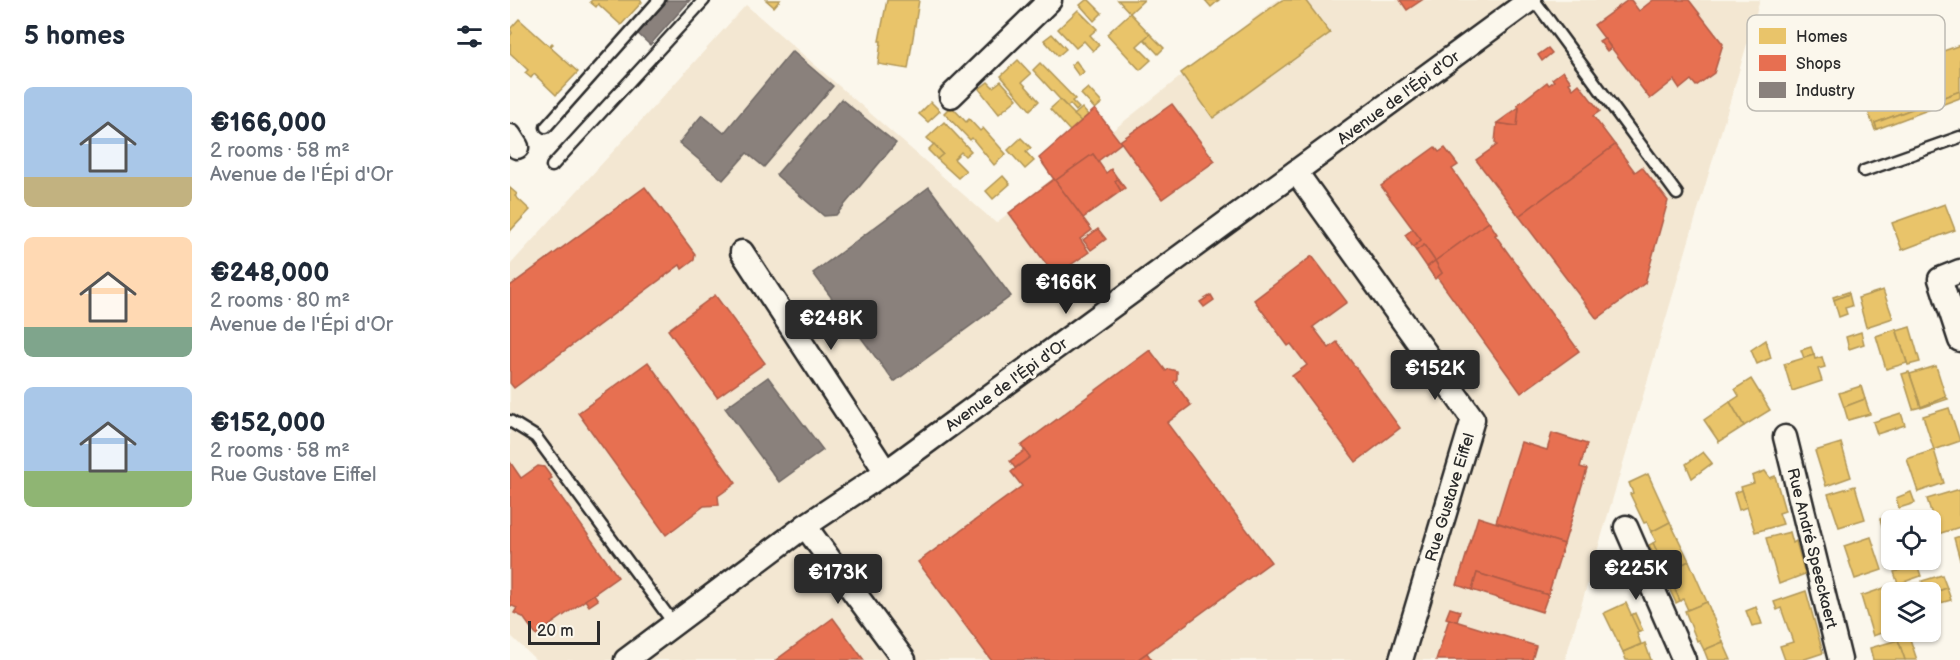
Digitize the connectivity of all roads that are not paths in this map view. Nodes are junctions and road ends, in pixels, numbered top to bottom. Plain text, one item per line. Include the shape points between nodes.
1 (659, 0) edge
2 (704, 0) edge
3 (1050, 0) edge
4 (1532, 0) edge
5 (951, 96) dead end
6 (546, 127) dead end
7 (1960, 137) edge
8 (552, 166) dead end
9 (1864, 171) dead end
10 (1296, 172) junction
11 (1677, 194) dead end
12 (742, 252) dead end
13 (1960, 271) edge
14 (1960, 340) edge
15 (510, 421) edge
16 (1785, 437) dead end
17 (886, 472) junction
18 (805, 526) junction
19 (1626, 527) dead end
20 (674, 624) junction
21 (626, 660) edge
22 (903, 660) edge
23 (1401, 660) edge
24 (1684, 660) edge
25 (1840, 660) edge

1 - 6 lane
2 - 8 lane
3 - 5 street
4 - 10 street, Avenue de l'Épi d'Or
4 - 11 lane
7 - 9 lane
10 - 17 street, Avenue de l'Épi d'Or
10 - 23 street, Rue Gustave Eiffel via 1473,419
12 - 17 street
13 - 14 street via 1940,279
15 - 20 lane via 537,437
16 - 25 street, Rue André Speeckaert
17 - 18 street, Avenue de l'Épi d'Or
18 - 20 street, Avenue de l'Épi d'Or
18 - 22 street
19 - 24 street
20 - 21 street, Avenue de l'Épi d'Or

